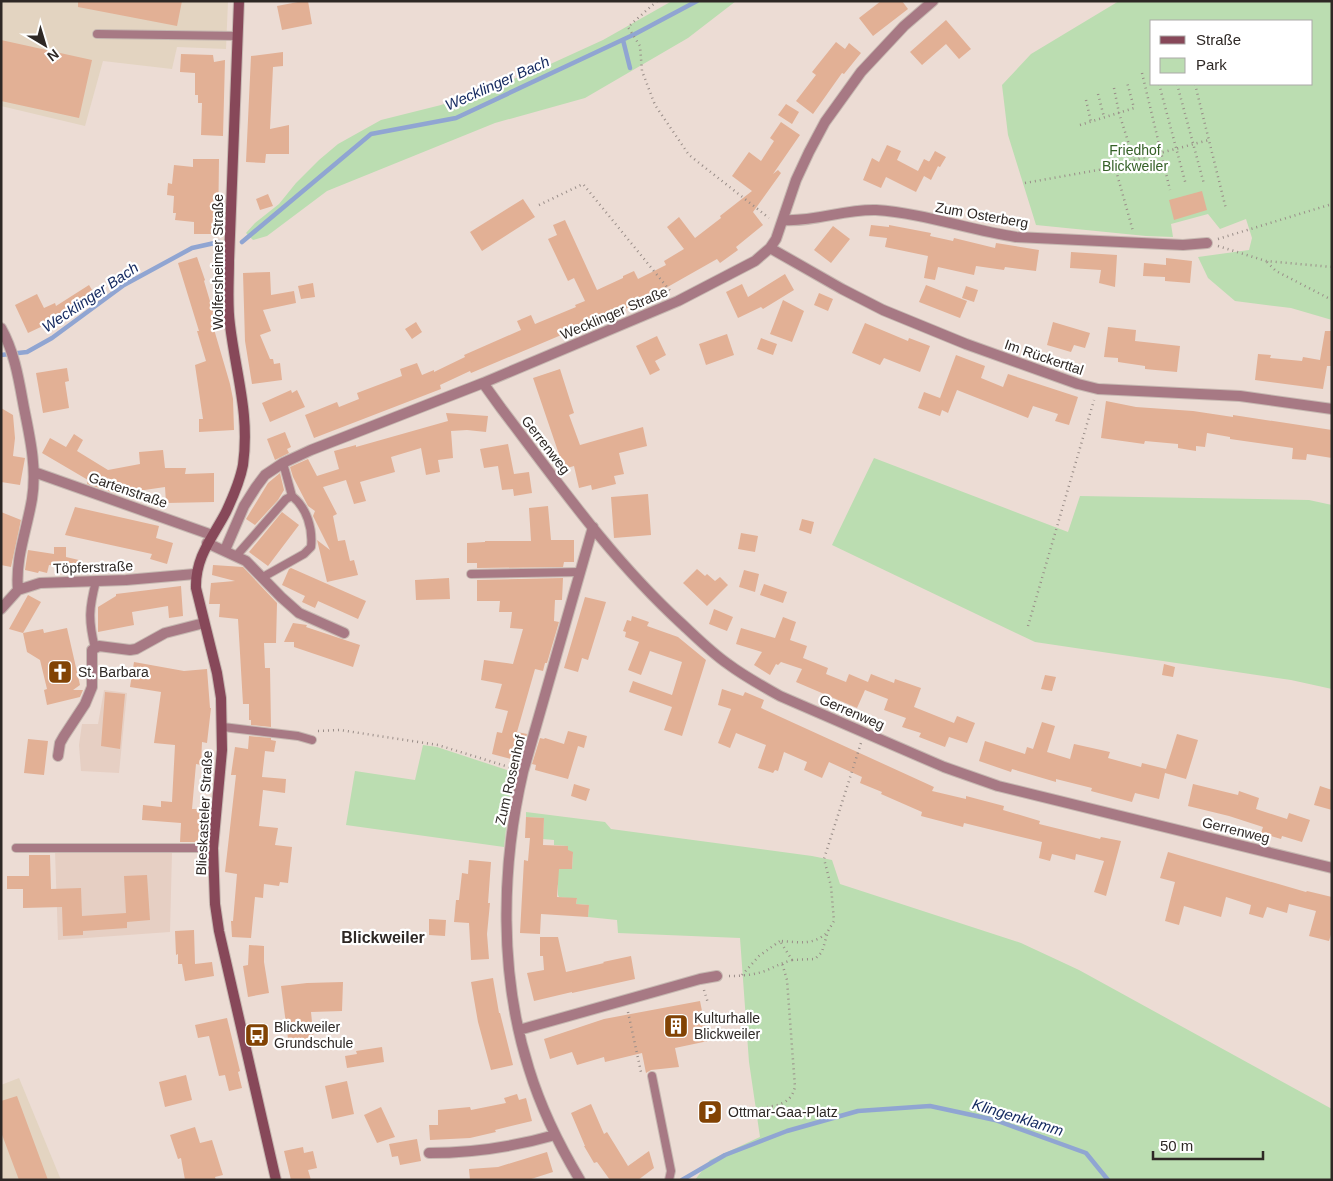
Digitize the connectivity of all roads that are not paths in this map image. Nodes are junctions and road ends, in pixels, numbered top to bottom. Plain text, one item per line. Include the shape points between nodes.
1 (239, 1) edge
2 (932, 1) edge
3 (97, 34) dead end
4 (238, 36) junction
5 (782, 223) junction
6 (1208, 242) road end
7 (770, 248) junction
8 (1, 328) edge
9 (484, 383) junction
10 (1332, 409) edge
11 (283, 463) junction
12 (34, 472) junction
13 (292, 496) junction
14 (592, 527) junction
15 (210, 539) junction
16 (225, 550) junction
17 (237, 555) junction
18 (580, 572) junction
19 (195, 574) junction
20 (471, 574) dead end
21 (263, 578) junction
22 (96, 581) junction
23 (18, 590) junction
24 (1, 609) edge
25 (204, 623) junction
26 (344, 633) dead end
27 (95, 648) junction
28 (223, 727) junction
29 (312, 740) dead end
30 (58, 756) dead end
31 (16, 848) dead end
32 (214, 848) junction
33 (1332, 868) edge
34 (717, 976) road end
35 (519, 1030) junction
36 (652, 1076) dead end
37 (555, 1135) junction
38 (429, 1153) dead end
39 (276, 1180) edge
40 (580, 1180) edge
41 (668, 1180) edge

1 - 4 street, Wolfersheimer Straße
2 - 5 street, Wecklinger Straße via 861,72 825,122 796,180
3 - 4 lane
4 - 15 street, Wolfersheimer Straße via 229,307 232,344 244,399 245,447 236,489
5 - 6 street, Zum Osterberg via 874,210 899,212 1016,237 1183,245
5 - 7 street, Wecklinger Straße
7 - 9 street, Wecklinger Straße via 755,261 678,301
7 - 10 street, Im Rückerttal via 883,310 1078,384 1098,389 1240,396
8 - 12 street via 17,368
9 - 11 street, Wecklinger Straße
9 - 14 street, Gerrenweg
11 - 13 lane
11 - 16 street, Wecklinger Straße via 256,487
12 - 15 street, Gartenstraße
12 - 23 street via 18,568
13 - 17 lane via 281,504
13 - 21 lane via 304,512 312,534 311,547
14 - 18 street, Zum Rosenhof
14 - 33 street, Gerrenweg via 654,598 727,664 780,696 944,768 998,786
15 - 16 street, Gartenstraße
15 - 19 street, Blieskasteler Straße
16 - 17 street, Gartenstraße
17 - 21 street, Gartenstraße
18 - 20 lane
18 - 35 street, Zum Rosenhof via 515,808 508,878 509,966
19 - 22 street, Töpferstraße
19 - 25 street, Blieskasteler Straße
21 - 26 street, Gartenstraße via 299,613
22 - 23 street, Töpferstraße via 40,583
22 - 27 lane via 90,606
23 - 24 street
25 - 27 street via 165,632 136,649
25 - 28 street, Blieskasteler Straße via 218,673
27 - 30 street via 92,650 92,687 60,743
28 - 29 lane
28 - 32 street, Blieskasteler Straße
31 - 32 lane
32 - 39 street, Blieskasteler Straße via 219,931
34 - 35 street
35 - 37 street, Zum Rosenhof via 529,1068
36 - 41 lane via 671,1171
37 - 38 street via 495,1149
37 - 40 street, Zum Rosenhof

